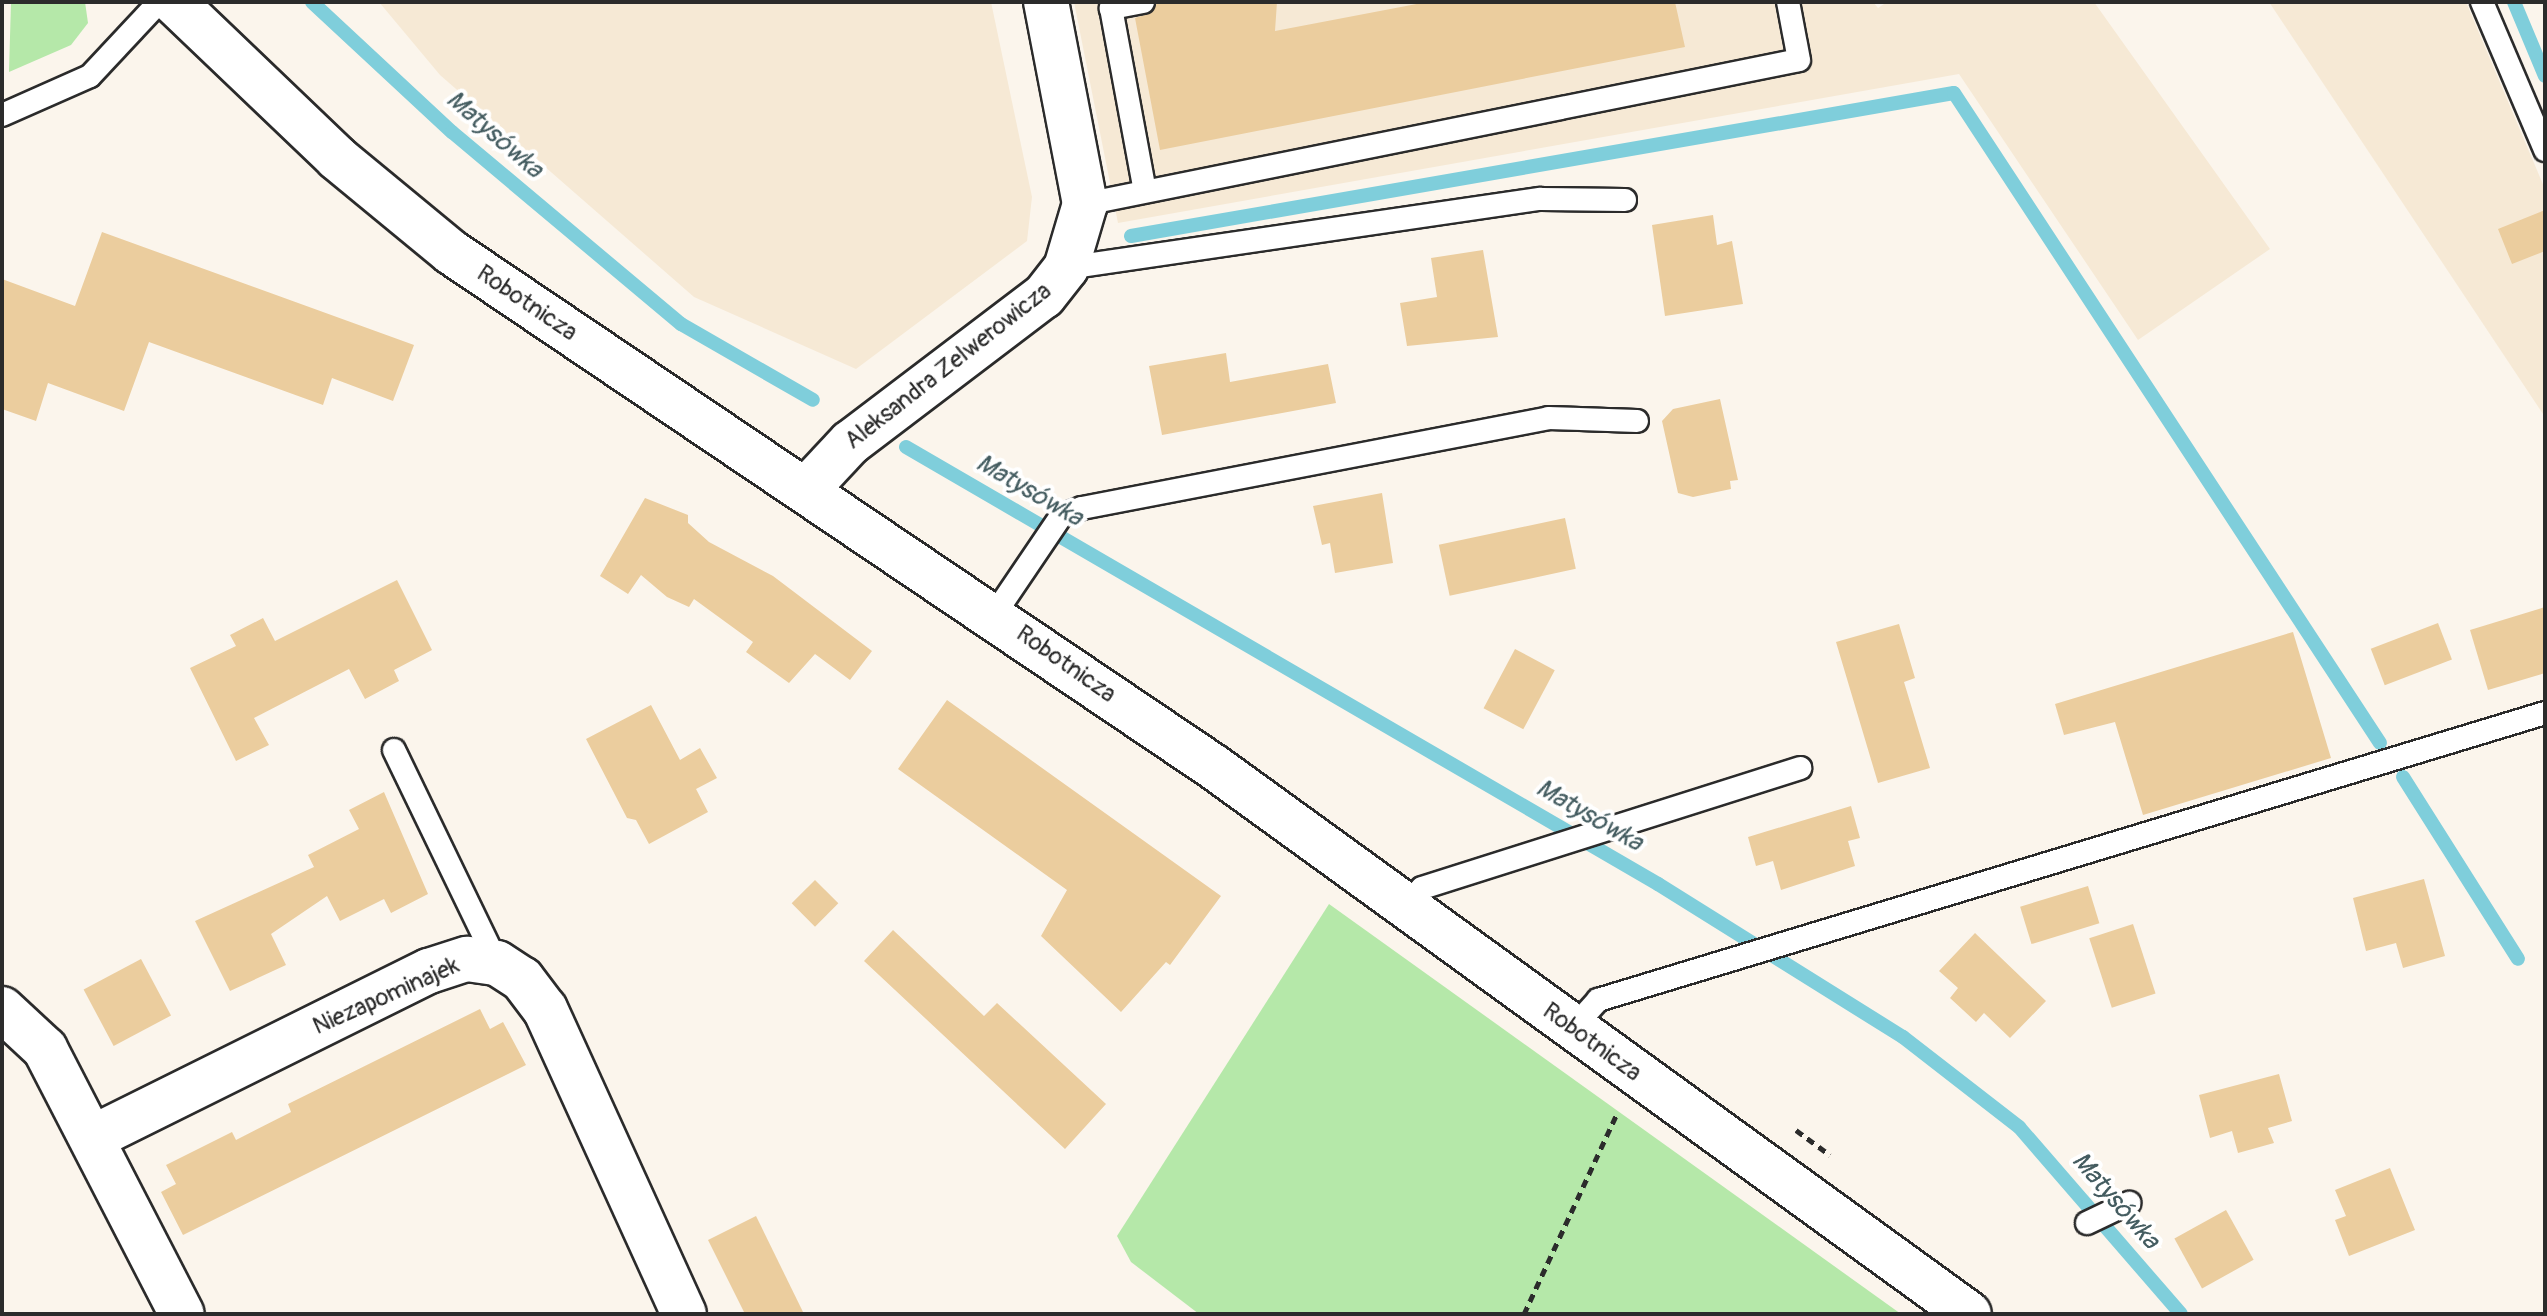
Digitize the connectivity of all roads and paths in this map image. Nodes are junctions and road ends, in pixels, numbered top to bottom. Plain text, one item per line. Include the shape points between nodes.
1 (159, 2) edge
2 (174, 2) edge
3 (1046, 2) edge
4 (1143, 2) edge
5 (1788, 2) edge
6 (2482, 2) edge
7 (2, 115) edge
8 (2545, 150) edge
9 (1145, 191) junction
10 (1625, 200) dead end
11 (1085, 204) junction
12 (1066, 268) junction
13 (1637, 421) dead end
14 (808, 488) junction
15 (994, 615) junction
16 (2545, 713) edge
17 (394, 750) dead end
18 (1800, 768) dead end
19 (1403, 906) junction
20 (497, 963) junction
21 (2, 1009) edge
22 (1573, 1028) junction
23 (1624, 1103) dead end
24 (94, 1137) junction
25 (2129, 1203) dead end
26 (2087, 1223) dead end
27 (182, 1314) edge
28 (684, 1314) edge
29 (1524, 1314) edge
30 (1969, 1314) edge

1 - 7 lane via 90,76
2 - 14 street, Robotnicza via 403,215
3 - 11 street, Aleksandra Zelwerowicza
4 - 9 lane via 1111,8
5 - 9 lane via 1799,60
6 - 8 lane
9 - 11 lane
10 - 12 lane via 1541,199
11 - 12 street, Aleksandra Zelwerowicza
12 - 14 street, Aleksandra Zelwerowicza via 1044,296 850,443
13 - 15 lane via 1548,418 1061,516
14 - 15 street, Robotnicza
15 - 19 street, Robotnicza
16 - 22 lane via 1598,1000
17 - 20 lane
18 - 19 lane via 1422,888
19 - 22 street, Robotnicza
20 - 24 street, Niezapominajek via 467,959 429,971
20 - 28 street via 522,979 545,1009
21 - 24 street via 45,1049
22 - 30 street, Robotnicza
23 - 29 path via 1598,1144
24 - 27 street
25 - 26 lane

